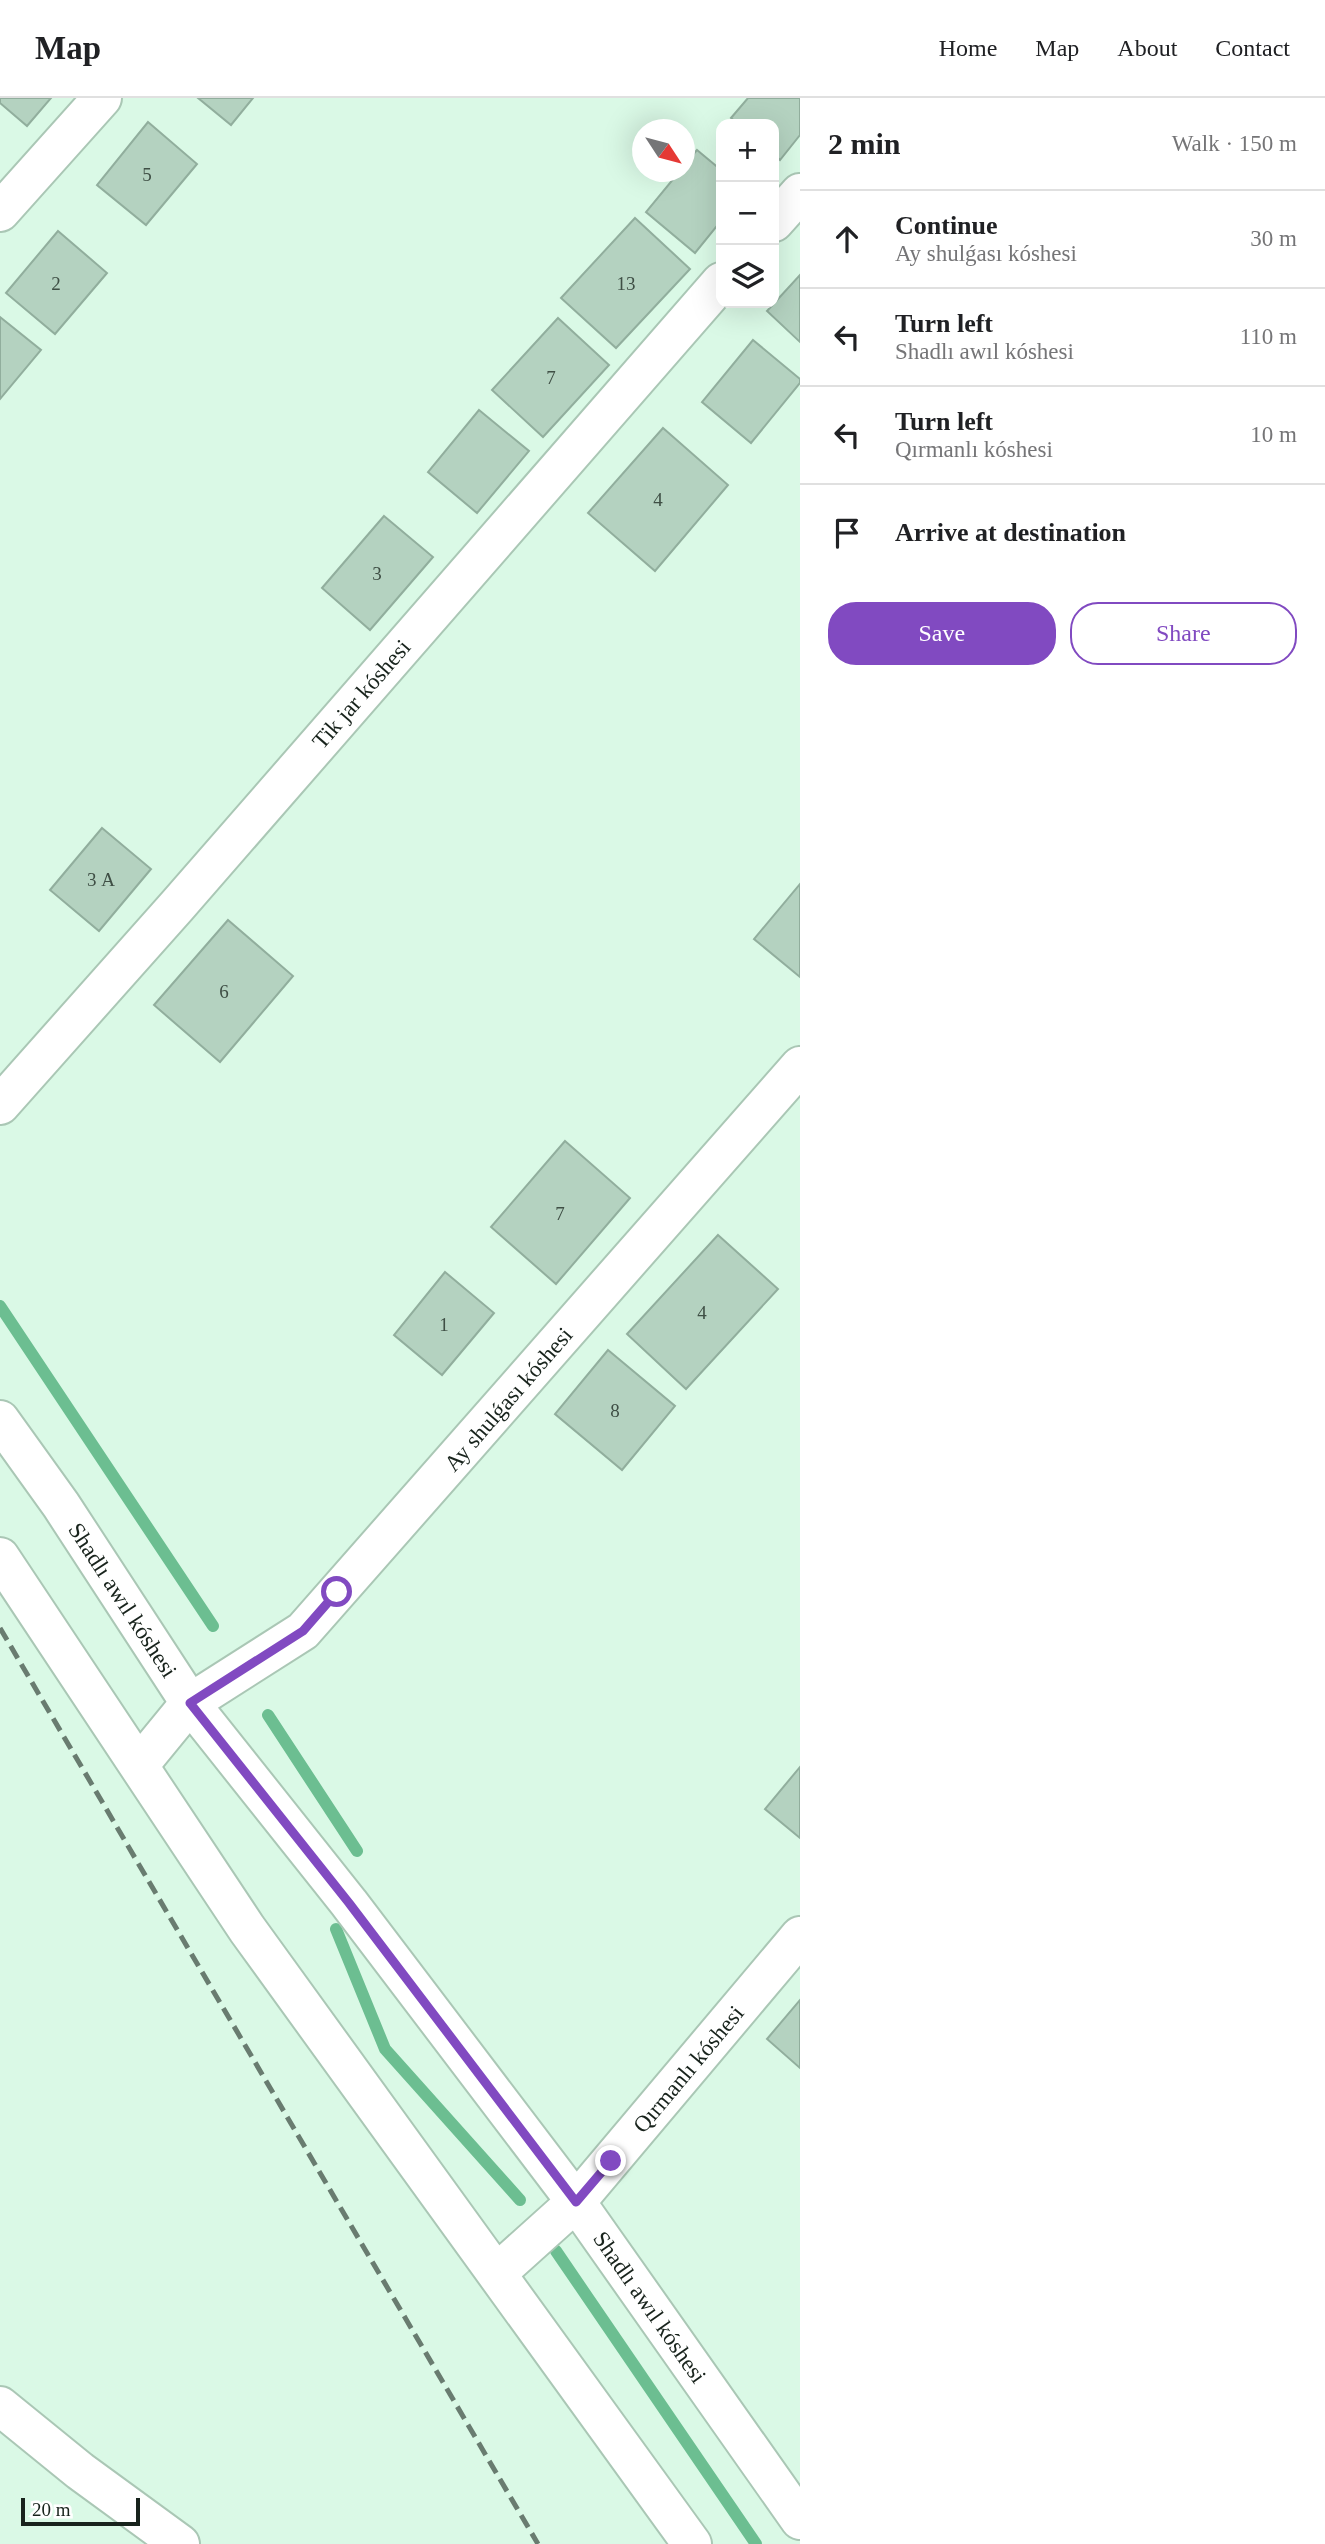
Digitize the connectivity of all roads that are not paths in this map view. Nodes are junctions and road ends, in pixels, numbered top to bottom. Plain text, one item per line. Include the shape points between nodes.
1 (102, 98) edge
2 (800, 193) edge
3 (0, 212) edge
4 (779, 216) edge
5 (716, 288) edge
6 (800, 1066) edge
7 (0, 1105) edge
8 (0, 1420) edge
9 (0, 1557) edge
10 (190, 1703) junction
11 (140, 1764) junction
12 (800, 1936) edge
13 (576, 2202) junction
14 (497, 2273) junction
15 (0, 2406) edge
16 (800, 2520) edge
17 (180, 2544) edge
18 (692, 2544) edge

1 - 3 street
2 - 4 street
5 - 7 street, Tik jar kóshesi
6 - 10 street, Ay shulǵası kóshesi via 303,1631
8 - 10 street, Shadlı awıl kóshesi
9 - 11 street
10 - 11 street, Ay shulǵası kóshesi
10 - 13 street, Shadlı awıl kóshesi
11 - 14 street via 247,1928
12 - 13 street, Qırmanlı kóshesi
13 - 14 street, Qırmanlı kóshesi
13 - 16 street, Shadlı awıl kóshesi
14 - 18 street
15 - 17 street

